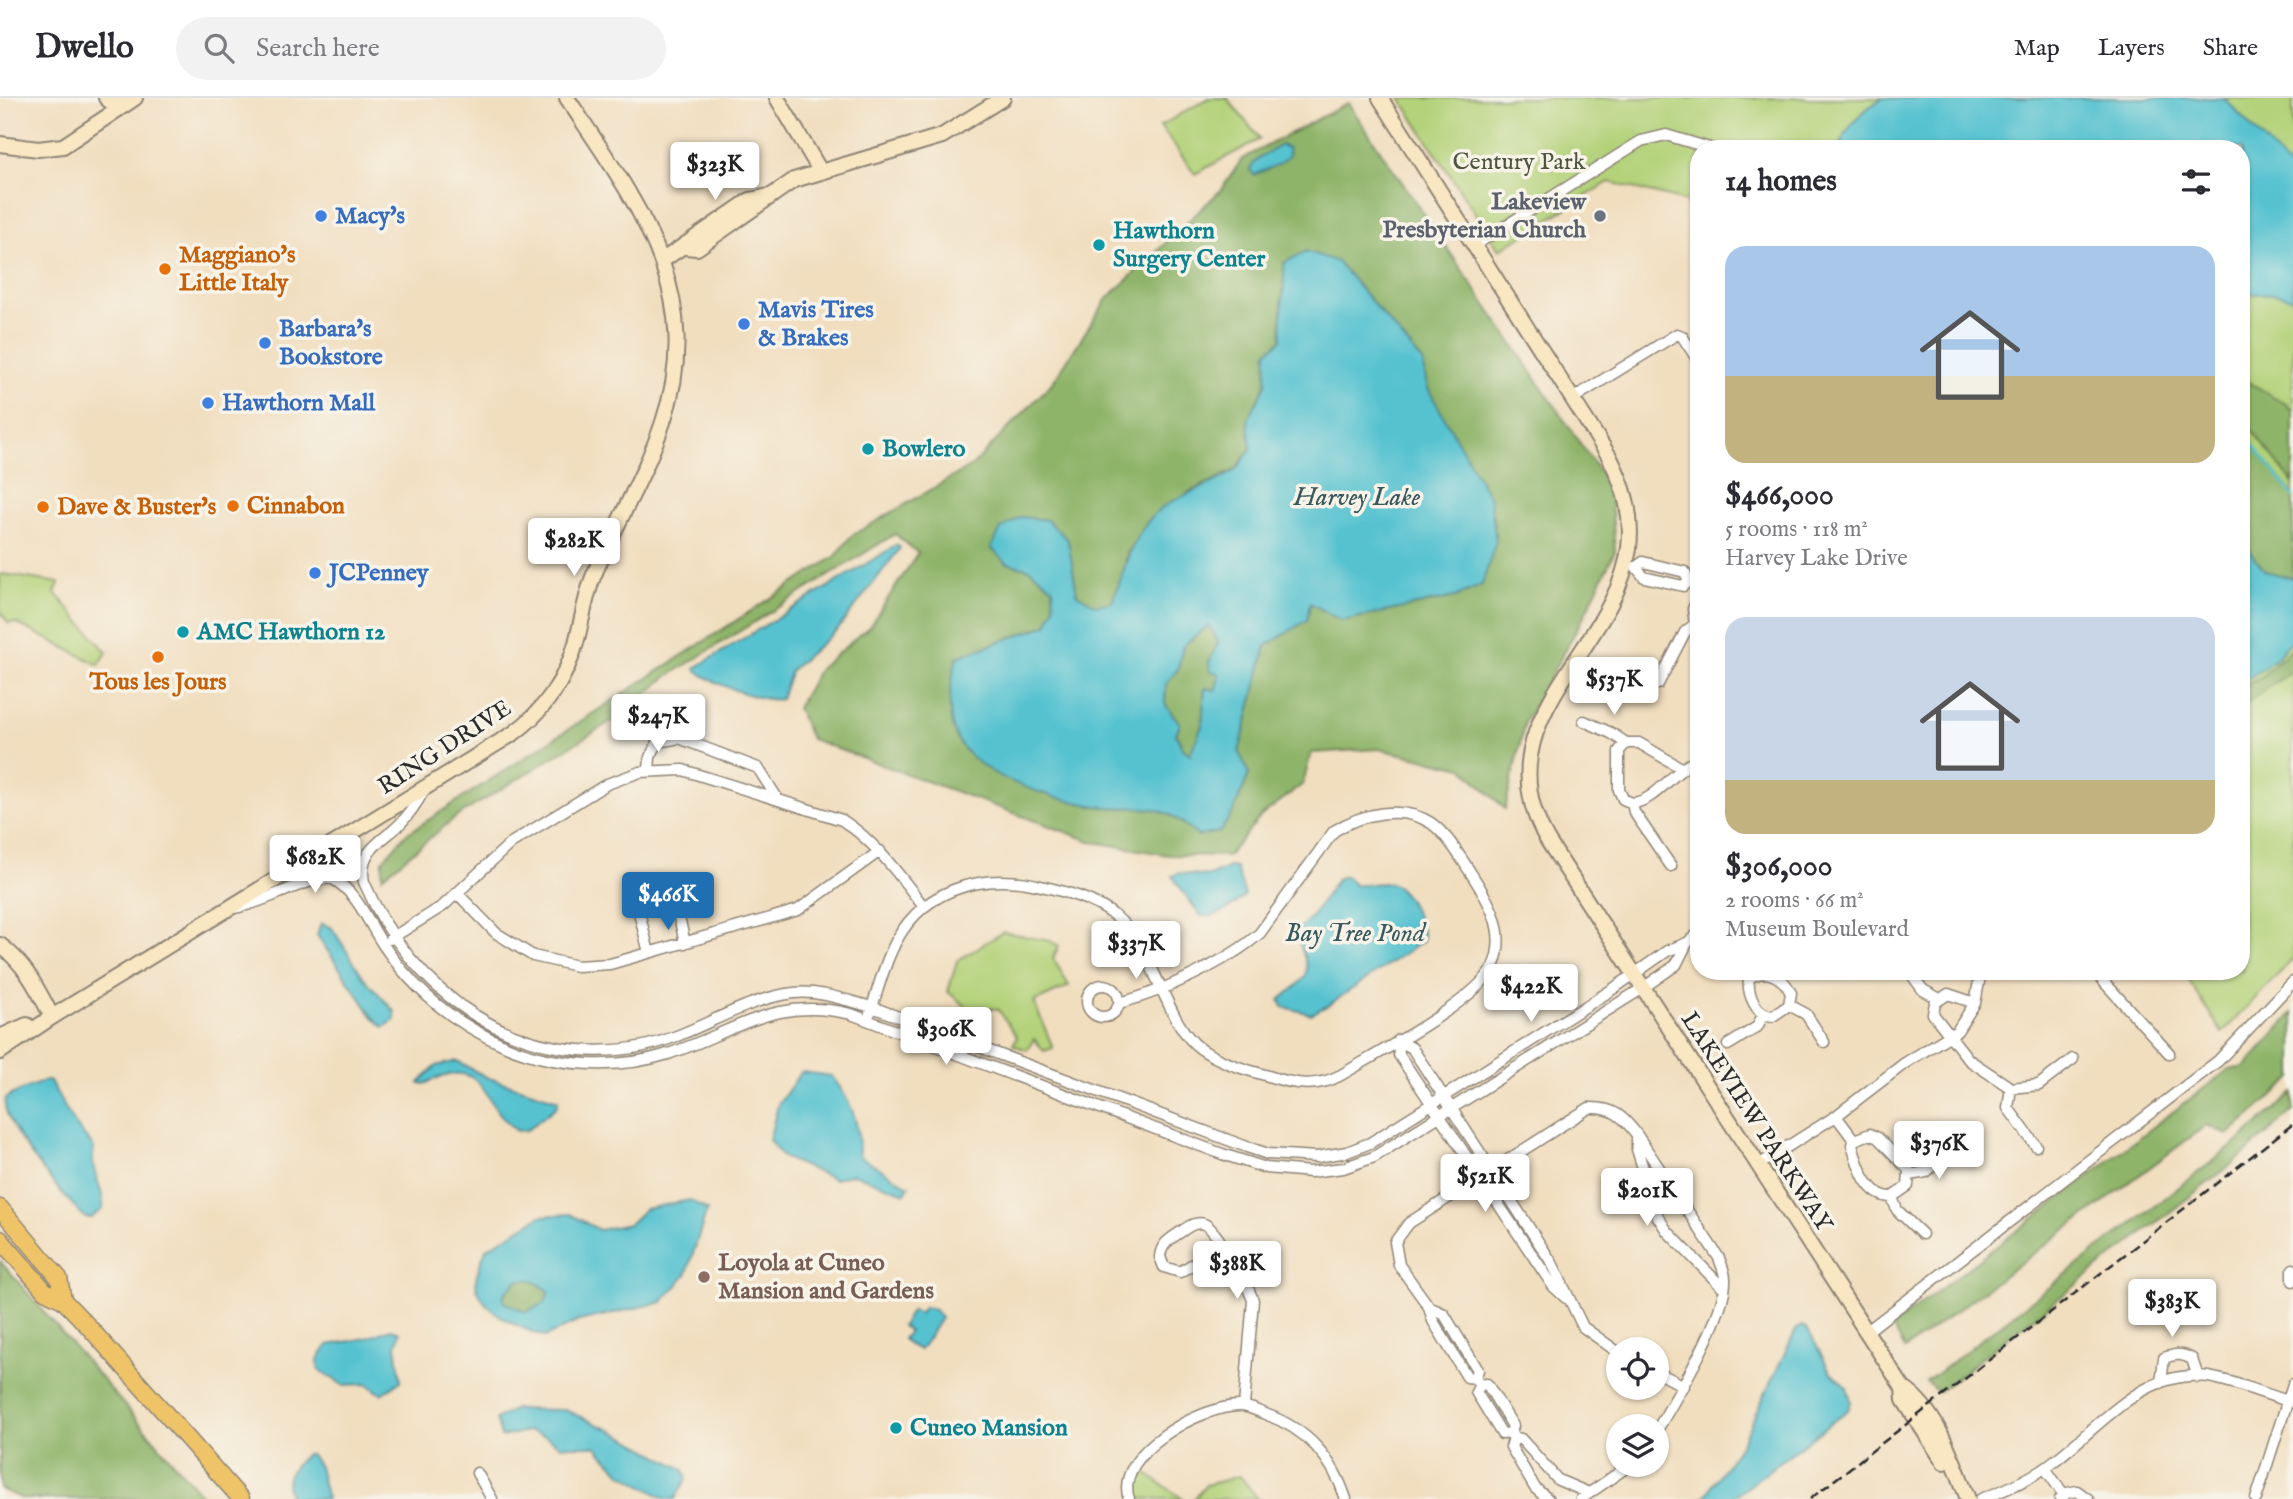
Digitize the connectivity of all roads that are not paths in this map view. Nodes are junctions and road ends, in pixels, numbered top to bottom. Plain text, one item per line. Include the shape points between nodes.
1 (106, 98) edge
2 (135, 98) edge
3 (567, 98) edge
4 (777, 98) edge
5 (1003, 98) edge
6 (1378, 100) edge
7 (121, 103) edge
8 (1690, 142) edge
9 (0, 144) edge
10 (821, 172) junction
11 (1475, 245) junction
12 (663, 260) junction
13 (1690, 348) edge
14 (1572, 399) junction
15 (1631, 566) junction
16 (1690, 578) edge
17 (1690, 630) edge
18 (1658, 684) dead end
19 (1584, 721) dead end
20 (1626, 743) junction
21 (1690, 765) edge
22 (1683, 769) junction
23 (649, 771) junction
24 (424, 790) junction
25 (777, 798) junction
26 (1632, 803) junction
27 (880, 852) junction
28 (1671, 866) dead end
29 (457, 893) junction
30 (924, 906) junction
31 (234, 908) junction
32 (395, 936) junction
33 (1690, 940) edge
34 (685, 943) junction
35 (1687, 943) junction
36 (382, 944) junction
37 (0, 945) edge
38 (649, 954) junction
39 (1634, 974) junction
40 (1748, 980) edge
41 (1781, 980) edge
42 (1916, 980) edge
43 (1979, 980) edge
44 (2102, 980) edge
45 (2293, 982) edge
46 (1162, 986) junction
47 (1643, 988) junction
48 (1938, 999) junction
49 (1119, 1003) dead end
50 (1975, 1003) junction
51 (1789, 1005) junction
52 (872, 1007) junction
53 (1763, 1015) junction
54 (52, 1017) junction
55 (868, 1020) junction
56 (0, 1037) edge
57 (1950, 1037) junction
58 (1398, 1040) junction
59 (1824, 1042) dead end
60 (1728, 1045) dead end
61 (0, 1052) edge
62 (2169, 1053) dead end
63 (2073, 1059) dead end
64 (2011, 1088) junction
65 (1444, 1098) junction
66 (1432, 1105) junction
67 (1451, 1109) junction
68 (1439, 1116) junction
69 (1836, 1116) junction
70 (1637, 1135) junction
71 (1854, 1140) junction
72 (2036, 1146) dead end
73 (1951, 1150) dead end
74 (1757, 1166) junction
75 (1490, 1171) junction
76 (1910, 1175) junction
77 (1479, 1178) junction
78 (1892, 1197) junction
79 (0, 1208) edge
80 (1922, 1234) dead end
81 (0, 1239) edge
82 (1224, 1252) junction
83 (2293, 1269) edge
84 (2293, 1281) edge
85 (1724, 1289) junction
86 (1567, 1298) junction
87 (63, 1300) junction
88 (1866, 1332) junction
89 (1606, 1344) edge
90 (2199, 1377) junction
91 (1669, 1378) edge
92 (2161, 1383) junction
93 (2293, 1384) edge
94 (1684, 1385) junction
95 (1903, 1388) junction
96 (2288, 1401) junction
97 (1244, 1406) junction
98 (1667, 1414) edge
99 (1512, 1436) junction
100 (2045, 1468) junction
101 (477, 1473) dead end
102 (1613, 1477) edge
103 (1585, 1496) edge
104 (2062, 1497) edge
105 (241, 1499) edge
106 (492, 1499) edge
107 (1129, 1499) edge
108 (1346, 1499) edge
109 (1548, 1499) edge
110 (1960, 1499) edge
111 (1968, 1499) edge
112 (1981, 1499) edge
113 (2088, 1499) edge
114 (2256, 1499) edge

1 - 7 street
2 - 7 street
3 - 12 street, RING DRIVE via 630,196
4 - 10 street
5 - 10 street via 942,136
6 - 11 street, LAKEVIEW PARKWAY
7 - 9 street via 63,146 38,149
8 - 11 street via 1666,135 1641,141
10 - 12 street via 750,200
11 - 14 street, LAKEVIEW PARKWAY
12 - 24 street, RING DRIVE via 676,309 672,391 653,448 590,585 564,674 524,726
13 - 14 street via 1682,336 1667,338
14 - 15 street, LAKEVIEW PARKWAY via 1620,478 1630,516
15 - 16 street via 1643,562 1685,572
15 - 39 street, LAKEVIEW PARKWAY via 1542,714 1529,775 1545,835
17 - 18 street
19 - 20 street
20 - 22 street via 1639,743
20 - 26 street via 1619,751 1619,790 1623,799
21 - 22 street
22 - 26 street via 1643,801
23 - 25 street via 683,770
23 - 25 street via 658,742 679,738 758,768
23 - 29 street via 607,784 511,843
24 - 31 street, RING DRIVE
24 - 32 street via 416,806 373,845 361,870 369,894
25 - 27 street via 842,820
26 - 28 street
27 - 30 street
27 - 34 street via 803,908
29 - 32 street
29 - 38 street via 496,933 533,956 585,966
30 - 46 street via 962,887 1001,878 1076,894 1114,915 1133,934
30 - 52 street via 899,936
31 - 36 street via 277,897 307,881 333,879 360,905
31 - 54 street, RING DRIVE
32 - 36 street
32 - 52 street via 438,990 475,1018 564,1048 645,1046 768,998 796,992
33 - 35 street
34 - 38 street
34 - 38 street via 674,905 659,894 650,897 639,912
35 - 39 street
35 - 47 street via 1676,965
36 - 55 street via 403,973 446,1013 507,1047 572,1063 603,1064 665,1055 766,1013 792,1008 823,1007
37 - 54 street via 35,983
39 - 47 street, LAKEVIEW PARKWAY
39 - 65 street
40 - 53 street
41 - 51 street via 1790,993
42 - 48 street
43 - 50 street
44 - 62 street
45 - 88 street via 2218,1061
46 - 49 street
46 - 58 street via 1186,1034 1199,1048 1224,1062 1283,1081 1327,1083
46 - 58 street via 1225,958 1255,938 1335,831 1369,815 1407,815 1429,822 1447,838 1490,902 1499,948 1492,970 1471,993
47 - 67 street
47 - 74 street, LAKEVIEW PARKWAY
48 - 50 street via 1948,994
48 - 57 street via 1933,1014
50 - 57 street via 1965,1023
51 - 53 street via 1773,1016
51 - 59 street via 1806,1014
52 - 55 street
52 - 66 street via 1268,1154 1317,1157 1348,1152
53 - 60 street via 1757,1027
54 - 56 street, RING DRIVE
54 - 61 street, RING DRIVE
55 - 68 street via 1266,1168 1311,1172 1343,1168 1374,1157
57 - 64 street via 1969,1060
57 - 69 street via 1905,1063
58 - 65 street via 1412,1048
58 - 66 street via 1399,1055
63 - 64 street via 2039,1085
64 - 72 street via 2007,1102 2011,1115
65 - 66 street
65 - 67 street
66 - 68 street
67 - 68 street
67 - 75 street
68 - 77 street
69 - 71 street
69 - 74 street
70 - 75 street via 1611,1109 1589,1108
70 - 85 street via 1719,1258
70 - 85 street via 1658,1217
71 - 76 street via 1870,1135 1878,1138
71 - 78 street via 1864,1178 1879,1194
73 - 76 street via 1926,1172
74 - 88 street, LAKEVIEW PARKWAY
75 - 77 street
75 - 86 street via 1563,1281
76 - 78 street via 1908,1186
77 - 86 street via 1553,1286
77 - 99 street via 1409,1223 1395,1242 1399,1265 1429,1307 1444,1314 1478,1370 1478,1381 1487,1384 1513,1426
78 - 80 street via 1896,1210
79 - 87 main road via 59,1278
81 - 87 main road via 45,1290
82 - 82 street via 1209,1254 1180,1272 1169,1271 1160,1257 1166,1242 1200,1223 1214,1231
82 - 97 street via 1253,1300
83 - 84 street
85 - 94 street
86 - 89 street via 1583,1327
87 - 105 main road
88 - 95 street, LAKEVIEW PARKWAY
90 - 92 street
90 - 92 street via 2192,1359 2174,1354 2164,1358
90 - 96 street
91 - 94 street
92 - 100 street via 2118,1409
93 - 96 street
94 - 98 street
95 - 110 street, LAKEVIEW PARKWAY via 1904,1400 1938,1452
95 - 111 street, LAKEVIEW PARKWAY via 1913,1394 1942,1439
96 - 114 street
97 - 107 street via 1215,1408 1161,1437 1132,1472
97 - 108 street via 1306,1435 1327,1457
99 - 103 street via 1521,1438 1558,1480
99 - 109 street via 1511,1447 1535,1488
100 - 104 street
100 - 112 street
101 - 106 street
102 - 103 street
104 - 113 street via 2077,1491

